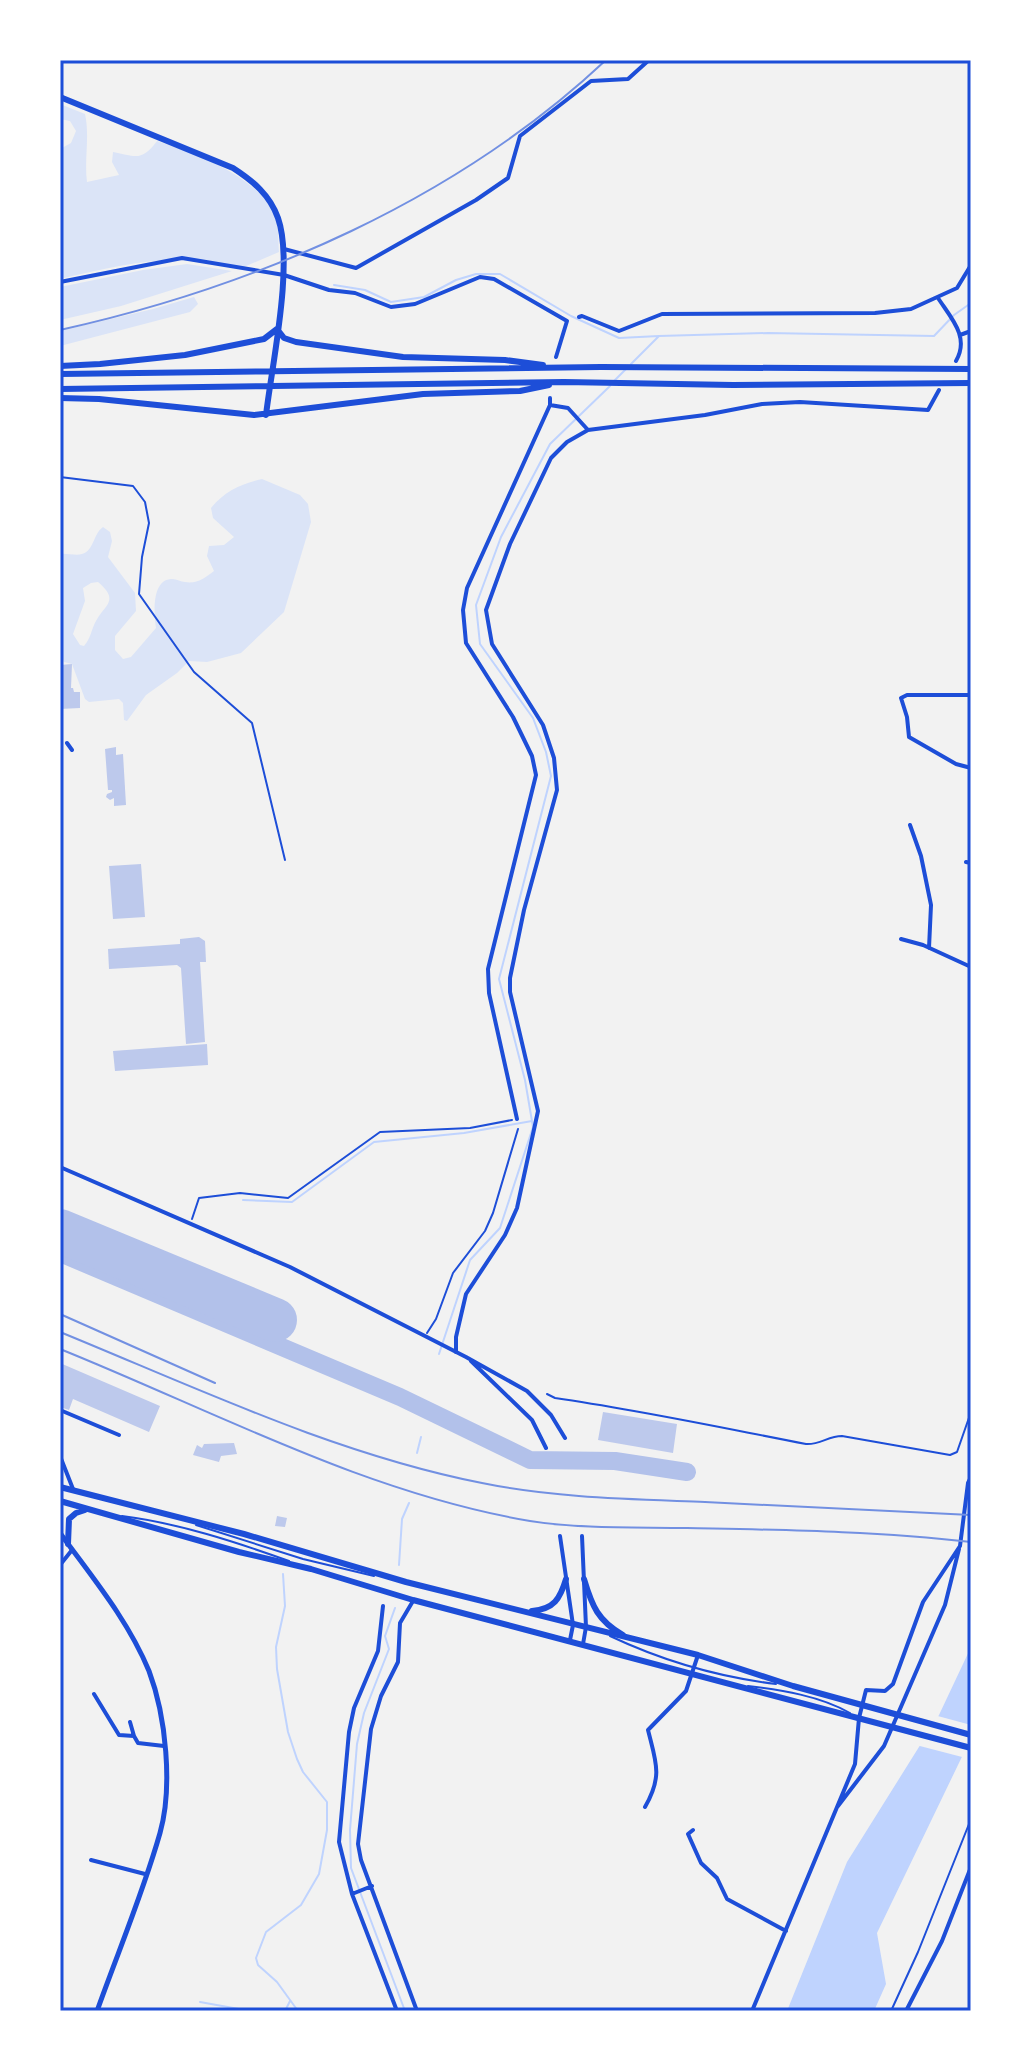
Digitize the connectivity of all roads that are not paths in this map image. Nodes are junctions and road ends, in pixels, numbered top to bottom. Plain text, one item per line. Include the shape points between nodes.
1 (649, 60) edge
2 (60, 97) edge
3 (282, 248) junction
4 (971, 265) edge
5 (284, 275) junction
6 (60, 282) edge
7 (938, 298) junction
8 (579, 317) dead end
9 (277, 329) junction
10 (971, 331) edge
11 (960, 335) junction
12 (556, 357) dead end
13 (956, 361) dead end
14 (60, 366) edge
15 (566, 368) junction
16 (971, 369) edge
17 (60, 374) edge
18 (564, 382) junction
19 (971, 383) edge
20 (60, 389) edge
21 (939, 390) dead end
22 (60, 398) edge
23 (550, 398) dead end
24 (550, 405) junction
25 (266, 415) junction
26 (588, 430) junction
27 (971, 695) edge
28 (67, 743) dead end
29 (72, 750) dead end
30 (971, 768) edge
31 (910, 825) dead end
32 (901, 939) dead end
33 (929, 948) junction
34 (971, 967) edge
35 (517, 1119) road end
36 (60, 1167) edge
37 (453, 1350) junction
38 (466, 1357) junction
39 (60, 1410) edge
40 (119, 1435) dead end
41 (565, 1438) dead end
42 (546, 1448) dead end
43 (60, 1456) edge
44 (971, 1477) edge
45 (60, 1487) edge
46 (73, 1489) junction
47 (60, 1501) edge
48 (96, 1511) junction
49 (60, 1533) edge
50 (560, 1536) dead end
51 (582, 1536) dead end
52 (960, 1546) junction
53 (70, 1547) junction
54 (60, 1565) edge
55 (566, 1579) junction
56 (584, 1579) junction
57 (413, 1600) junction
58 (383, 1606) dead end
59 (525, 1612) junction
60 (573, 1625) junction
61 (586, 1627) junction
62 (606, 1634) junction
63 (629, 1639) junction
64 (570, 1641) junction
65 (583, 1644) junction
66 (698, 1655) junction
67 (693, 1671) junction
68 (793, 1686) junction
69 (94, 1694) dead end
70 (862, 1705) junction
71 (859, 1718) junction
72 (130, 1722) dead end
73 (971, 1735) edge
74 (134, 1736) junction
75 (164, 1746) junction
76 (971, 1748) edge
77 (645, 1807) dead end
78 (832, 1814) junction
79 (693, 1830) dead end
80 (91, 1860) dead end
81 (971, 1867) edge
82 (145, 1874) junction
83 (372, 1886) junction
84 (352, 1894) junction
85 (786, 1931) junction
86 (97, 2011) edge
87 (397, 2011) edge
88 (417, 2011) edge
89 (752, 2011) edge
90 (906, 2011) edge

1 - 3 street via 628,79 591,81 520,136 508,178 356,268
2 - 3 main road via 253,181 277,217
3 - 5 main road
4 - 7 street via 957,288
5 - 6 street via 182,258
5 - 9 main road
5 - 12 street via 391,307 415,304 480,277 494,279 567,321
7 - 8 street via 911,309 875,313 662,314 619,331
7 - 11 street
9 - 14 main road via 264,339 185,355
9 - 15 main road via 284,338 325,347
9 - 25 main road
10 - 11 street
11 - 13 street
15 - 16 main road
15 - 17 main road
18 - 19 main road
18 - 20 main road
18 - 25 main road via 520,391 423,394
21 - 26 street via 928,410 762,404
22 - 25 main road
23 - 24 street
24 - 26 street via 568,408
24 - 35 street via 467,588 463,610 466,643 513,717 536,775 488,969
26 - 37 street via 551,458 486,610 492,644 543,725 557,790 510,978 538,1111 517,1208 466,1294
27 - 30 street via 901,698 909,737
28 - 29 street
31 - 33 street via 931,905
32 - 33 street
33 - 34 street
36 - 37 street via 290,1267
37 - 38 street
38 - 41 street via 527,1391
38 - 42 street via 532,1420
39 - 40 street
43 - 46 street
44 - 52 street
45 - 46 main road
46 - 59 main road
47 - 48 main road
48 - 53 main road via 84,1509 72,1516
48 - 57 main road
49 - 53 main road
50 - 55 street
51 - 56 street
52 - 70 street via 923,1602 893,1684 885,1691 866,1690
52 - 78 street via 945,1605 884,1746
53 - 54 street
53 - 75 main road via 123,1620 149,1672
55 - 59 main road via 556,1604
55 - 60 street
56 - 61 street
56 - 63 main road via 595,1613
57 - 64 main road
57 - 83 street via 400,1623 398,1662 371,1729 358,1844
58 - 84 street via 378,1651 349,1732 339,1842
59 - 60 main road
60 - 61 main road
60 - 64 street
61 - 62 main road
61 - 65 street
62 - 63 main road
62 - 67 lane
63 - 66 main road
64 - 65 main road
65 - 67 main road
66 - 67 street
66 - 68 main road
67 - 68 lane
67 - 71 main road
67 - 77 street via 686,1691 648,1730 657,1764 656,1788
68 - 70 main road
69 - 74 street via 119,1735
70 - 71 street
70 - 73 main road
71 - 76 main road
71 - 78 street via 855,1764
72 - 74 street
74 - 75 street via 138,1743
75 - 82 main road via 167,1778 160,1831
78 - 85 street
79 - 85 street via 688,1834 701,1863 717,1878 727,1899
80 - 82 street
81 - 90 street via 942,1941
82 - 86 main road
83 - 84 street
83 - 88 street
84 - 87 street
85 - 89 street

